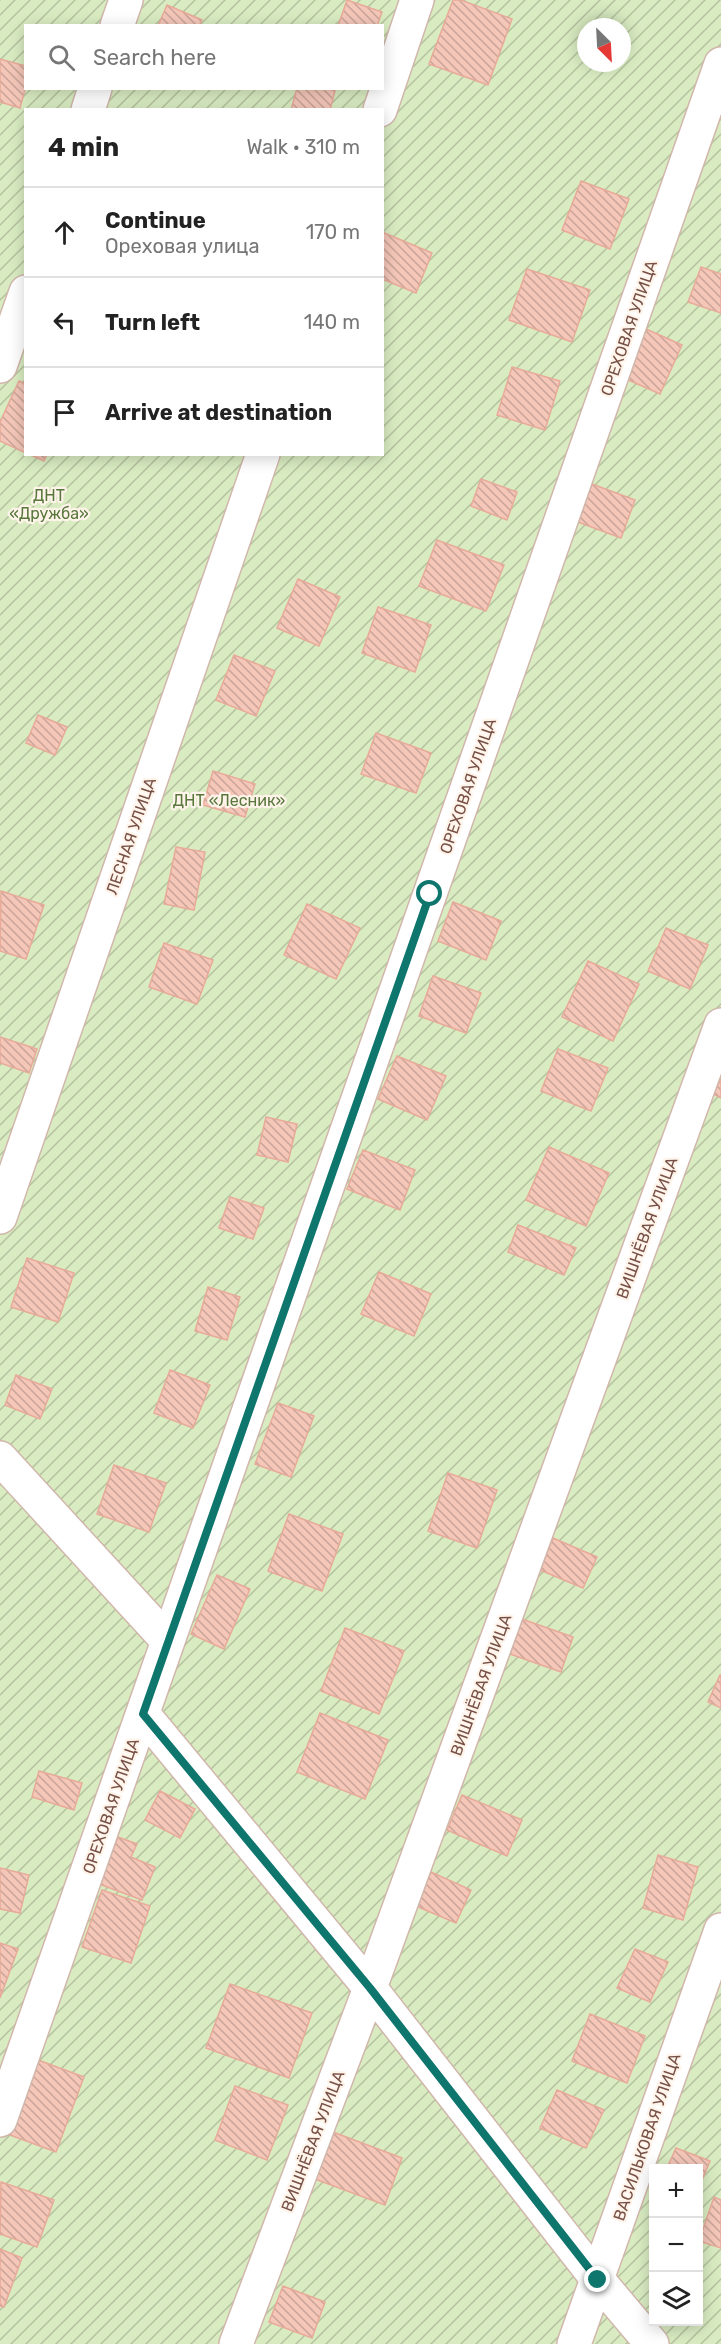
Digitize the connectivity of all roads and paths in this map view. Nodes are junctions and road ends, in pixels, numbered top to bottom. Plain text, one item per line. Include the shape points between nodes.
1 (126, 0) edge
2 (417, 0) edge
3 (118, 24) edge
4 (721, 64) edge
5 (94, 90) edge
6 (89, 108) edge
7 (381, 108) edge
8 (24, 298) edge
9 (0, 366) edge
10 (262, 456) edge
11 (721, 1025) edge
12 (0, 1217) edge
13 (0, 1458) edge
14 (168, 1641) junction
15 (143, 1714) junction
16 (721, 1930) edge
17 (370, 1988) junction
18 (0, 2120) edge
19 (598, 2280) junction
20 (236, 2344) edge
21 (573, 2344) edge
22 (652, 2344) edge

1 - 3 street
2 - 7 street
4 - 14 street, ОРЕХОВАЯ УЛИЦА
5 - 6 street
8 - 9 street
10 - 12 street, ЛЕСНАЯ УЛИЦА
11 - 17 street, ВИШНЁВАЯ УЛИЦА
13 - 14 street
14 - 15 street, ОРЕХОВАЯ УЛИЦА
15 - 17 street
15 - 18 street, ОРЕХОВАЯ УЛИЦА
16 - 19 street, ВАСИЛЬКОВАЯ УЛИЦА
17 - 19 street
17 - 20 street, ВИШНЁВАЯ УЛИЦА
19 - 21 street, ВАСИЛЬКОВАЯ УЛИЦА
19 - 22 street

